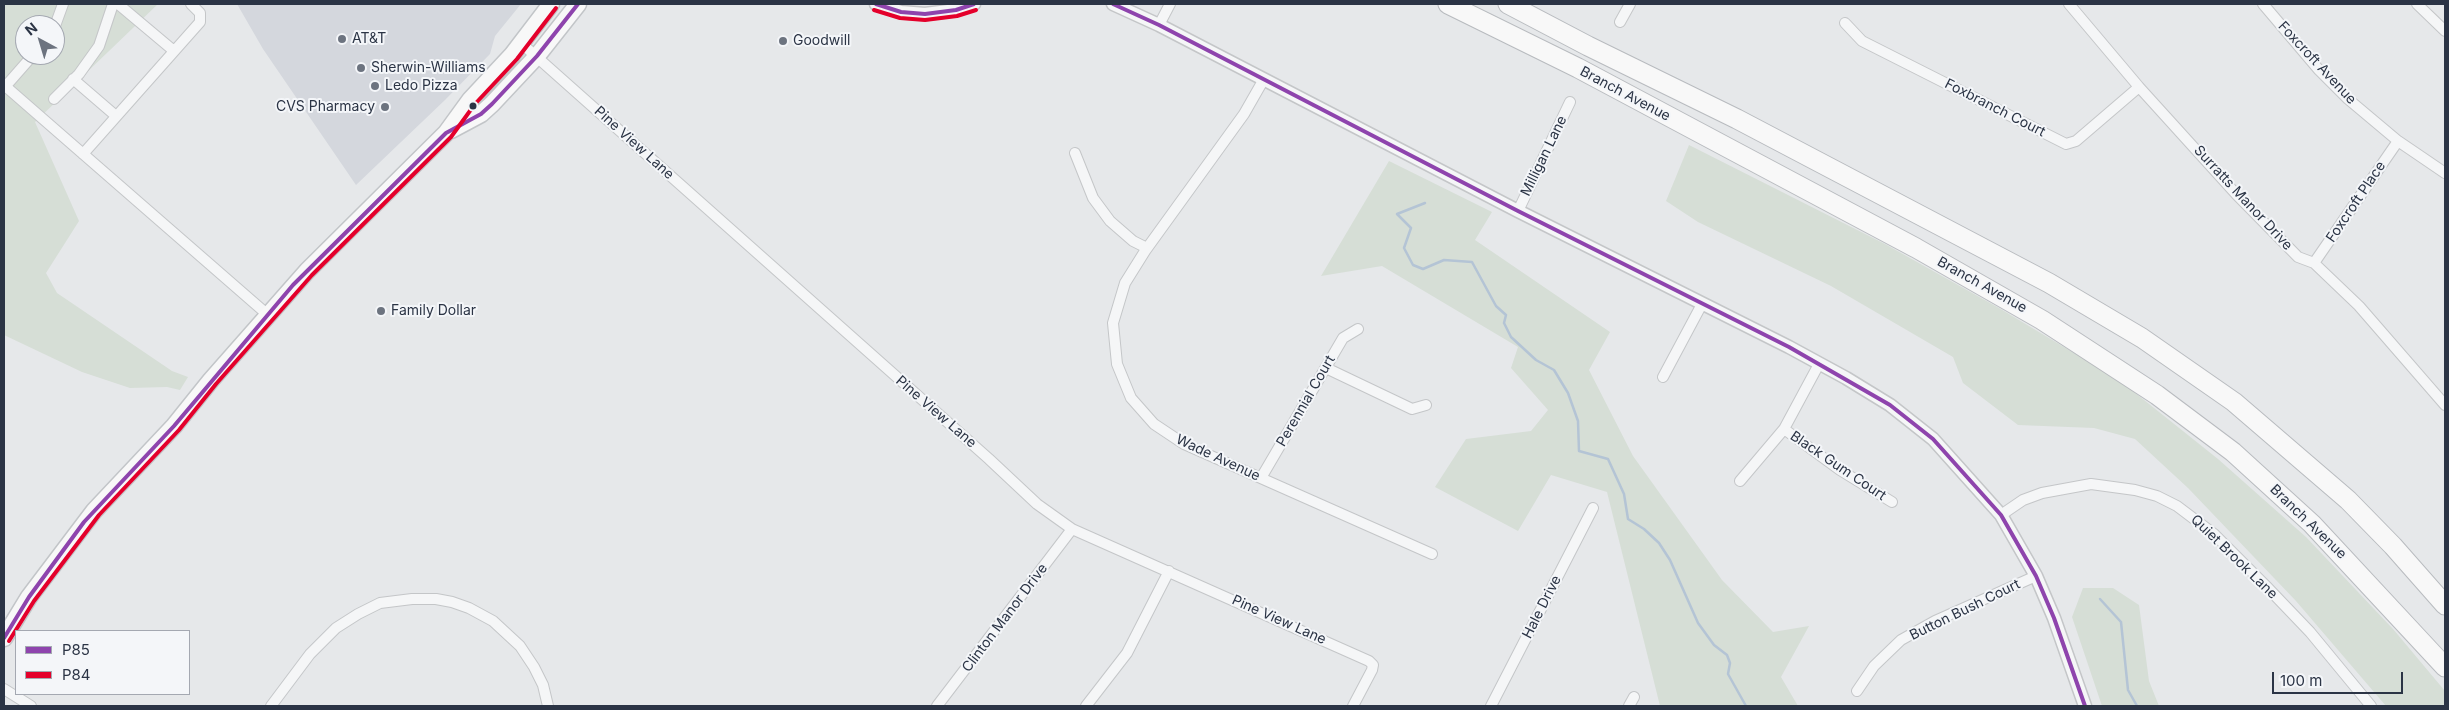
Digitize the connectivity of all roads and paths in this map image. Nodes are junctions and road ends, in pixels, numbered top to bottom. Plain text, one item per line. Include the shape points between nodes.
1 (113, 4) edge
2 (118, 4) edge
3 (191, 4) edge
4 (550, 4) edge
5 (578, 4) edge
6 (876, 4) edge
7 (974, 4) edge
8 (1113, 4) edge
9 (1170, 4) edge
10 (1448, 4) edge
11 (1508, 4) edge
12 (1630, 4) edge
13 (2069, 4) edge
14 (2263, 4) edge
15 (2417, 4) edge
16 (1620, 22) dead end
17 (1845, 24) dead end
18 (1159, 25) junction
19 (2445, 31) edge
20 (521, 43) junction
21 (174, 51) junction
22 (537, 56) junction
23 (24, 65) edge
24 (74, 79) junction
25 (1264, 79) junction
26 (4, 86) edge
27 (2139, 87) junction
28 (54, 99) dead end
29 (1570, 102) dead end
30 (116, 116) junction
31 (446, 133) junction
32 (2398, 141) junction
33 (1075, 153) dead end
34 (83, 154) junction
35 (2445, 173) edge
36 (1518, 211) junction
37 (1147, 248) junction
38 (2314, 264) junction
39 (1702, 304) junction
40 (268, 315) junction
41 (1358, 329) dead end
42 (1819, 364) junction
43 (1326, 368) junction
44 (1663, 378) dead end
45 (2445, 405) edge
46 (1426, 406) dead end
47 (1784, 429) junction
48 (1261, 478) junction
49 (1740, 481) dead end
50 (1892, 502) dead end
51 (1593, 508) dead end
52 (2001, 515) junction
53 (1072, 529) junction
54 (1432, 554) dead end
55 (1169, 571) junction
56 (2036, 576) junction
57 (2445, 605) edge
58 (4, 638) edge
59 (2445, 666) edge
60 (4, 689) edge
61 (1857, 691) dead end
62 (1634, 696) dead end
63 (2081, 705) edge
64 (31, 706) edge
65 (271, 706) edge
66 (548, 706) edge
67 (937, 706) edge
68 (1086, 706) edge
69 (1353, 706) edge
70 (1491, 706) edge
71 (1629, 706) edge
72 (2371, 706) edge

1 - 24 street via 99,46
2 - 21 street
3 - 21 street via 200,13 200,22
4 - 20 main road
5 - 22 main road
6 - 7 street via 901,12 925,14
8 - 18 street
9 - 18 street
10 - 59 highway, Branch Avenue via 1578,68 1916,248 2042,320 2157,394 2233,452 2312,524
11 - 57 highway, Branch Avenue via 1737,119 2041,279 2142,338 2234,402 2348,500
12 - 16 street
13 - 27 street, Surratts Manor Drive
14 - 32 street, Foxcroft Avenue via 2333,84
15 - 19 street
17 - 27 street, Foxbranch Court via 1862,41 2066,144 2076,141
18 - 25 street
20 - 22 street, Pine View Lane
20 - 31 main road via 470,100
21 - 30 street
22 - 31 main road via 481,114
22 - 53 street, Pine View Lane via 1027,496
23 - 26 street
24 - 28 street
24 - 30 street
25 - 36 street
25 - 37 street, Wade Avenue via 1244,114
26 - 34 street
27 - 38 street, Surratts Manor Drive via 2285,245 2298,257
29 - 36 street, Milligan Lane
30 - 34 street
31 - 40 main road via 328,250
32 - 35 street, Foxcroft Avenue
32 - 38 street, Foxcroft Place
33 - 37 street via 1094,198 1110,221 1133,241
34 - 40 street
36 - 39 street
37 - 48 street, Wade Avenue via 1125,283 1113,323 1117,364 1131,398 1154,424 1184,444
38 - 45 street, Surratts Manor Drive via 2379,327
39 - 42 street
39 - 44 street
40 - 58 main road via 174,426 84,522 29,596
41 - 43 street, Perennial Court via 1343,338
42 - 47 street
42 - 52 street via 1890,405 1933,439
43 - 46 street via 1412,409
43 - 48 street, Perennial Court
47 - 49 street
47 - 50 street, Black Gum Court via 1840,470
48 - 54 street, Wade Avenue
51 - 70 street, Hale Drive
52 - 56 street
52 - 72 street, Quiet Brook Lane via 2042,492 2090,484 2135,490 2177,506 2197,518 2266,586 2310,632
53 - 55 street, Pine View Lane
53 - 67 street, Clinton Manor Drive
55 - 68 street via 1127,653
55 - 69 street, Pine View Lane via 1369,661 1373,665 1372,670
56 - 61 street, Button Bush Court via 1935,621 1901,640 1874,666
56 - 63 street via 2054,618
60 - 64 street
62 - 71 street
65 - 66 street via 310,654 336,628 380,604 412,599 452,602 493,621 520,646 534,667

